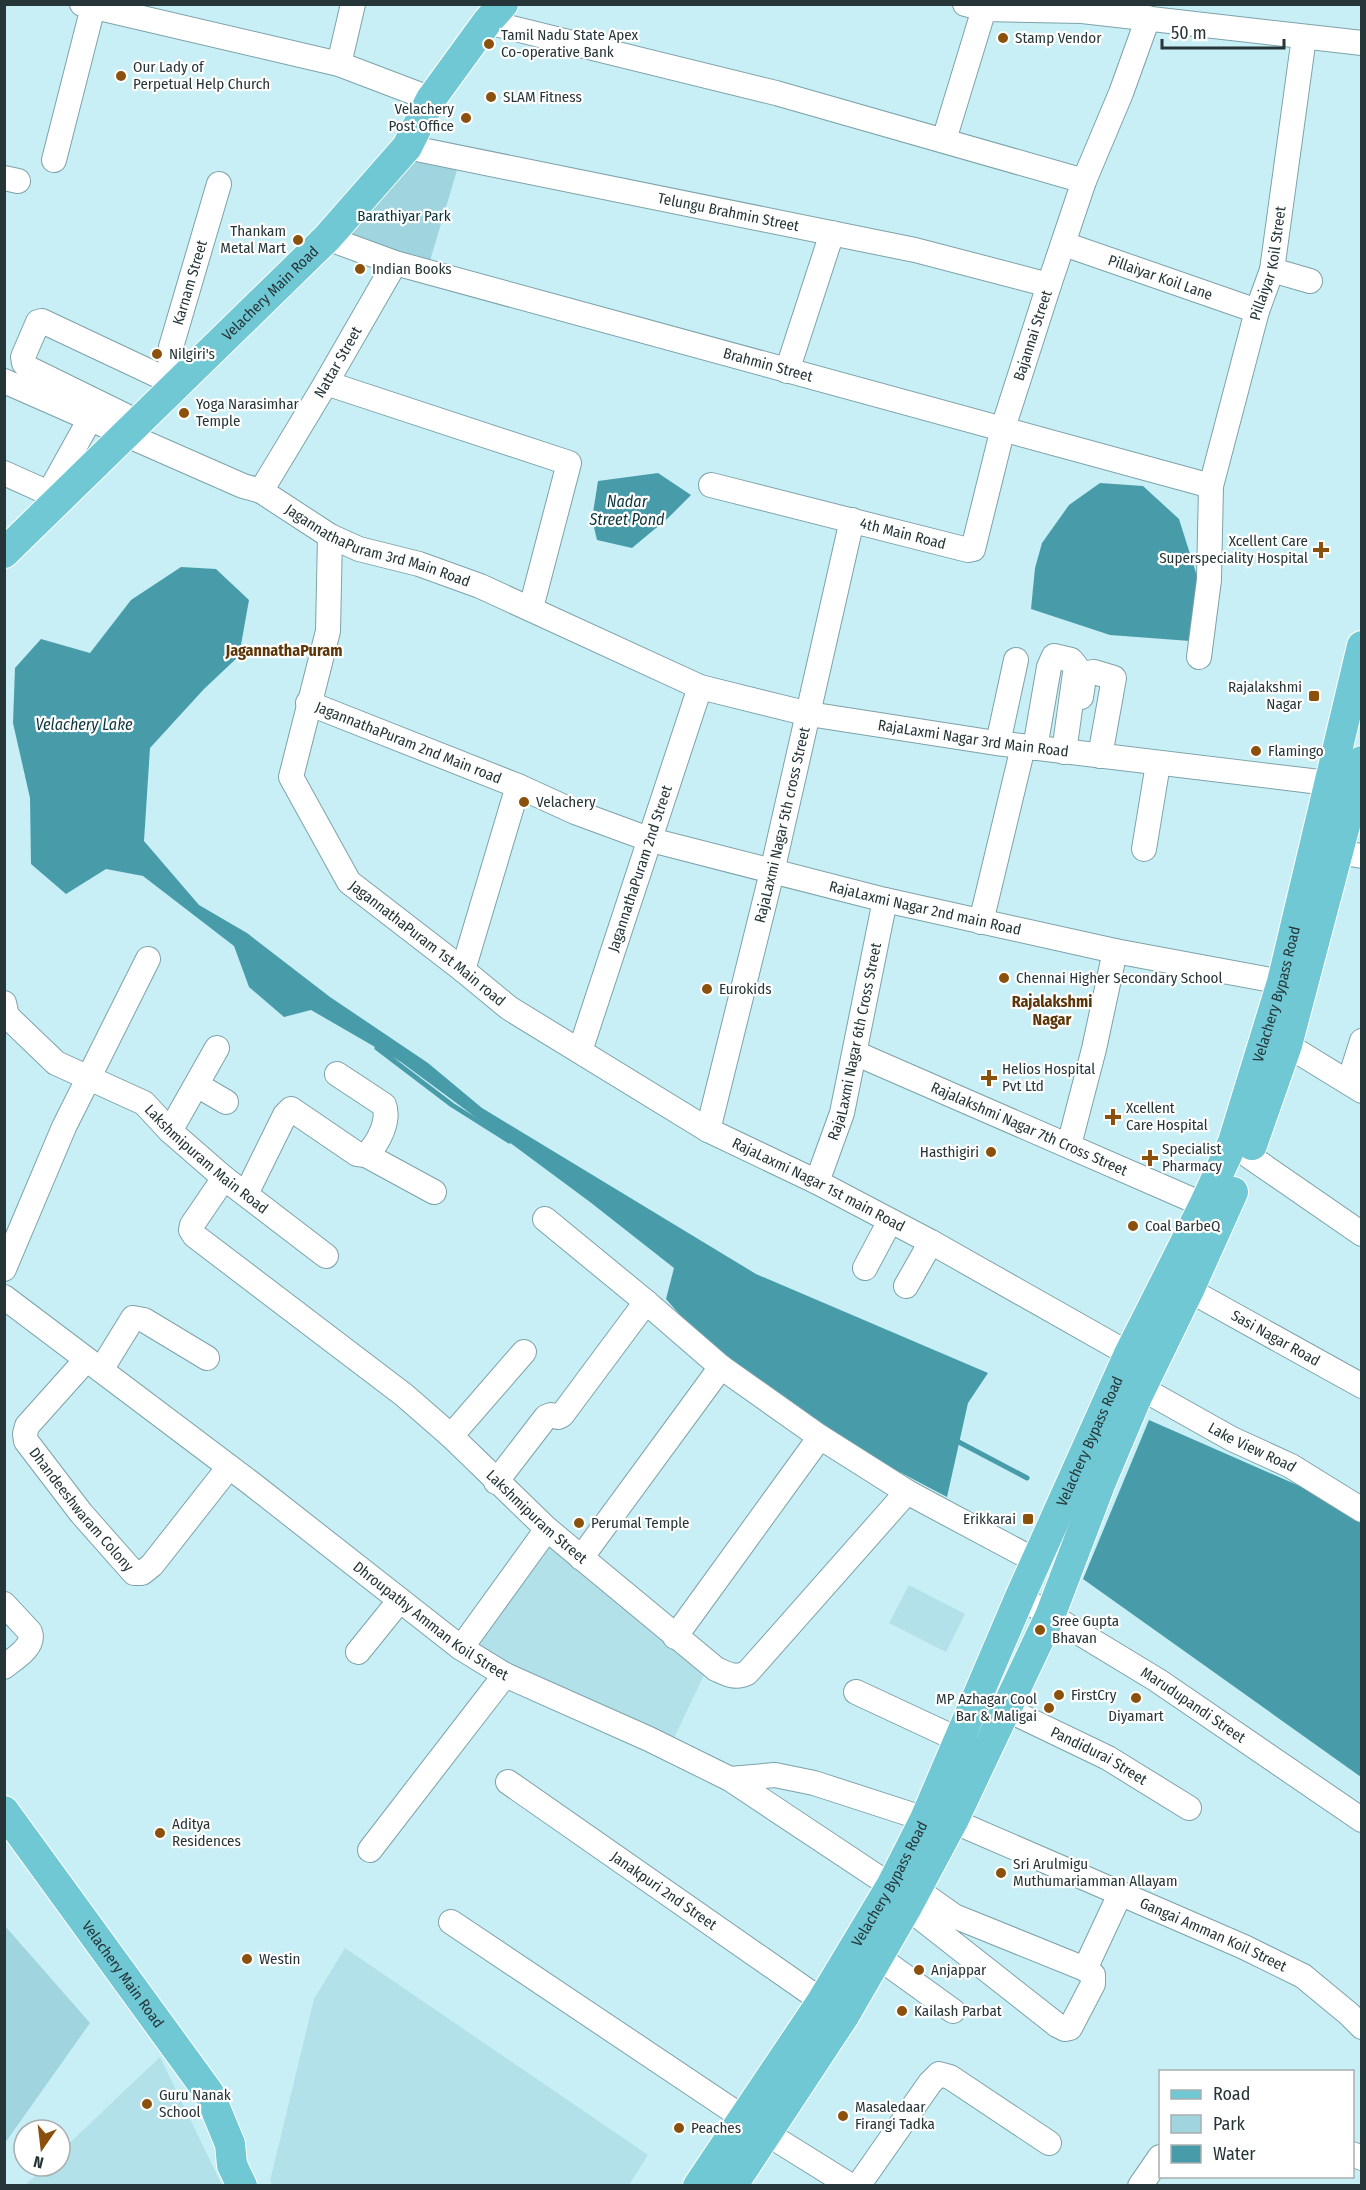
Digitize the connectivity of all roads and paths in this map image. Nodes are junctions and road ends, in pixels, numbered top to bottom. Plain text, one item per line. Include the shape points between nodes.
1 (353, 4) edge
2 (87, 6) edge
3 (974, 7) edge
4 (1083, 8) edge
5 (146, 11) edge
6 (495, 13) edge
7 (1148, 18) junction
8 (1304, 37) junction
9 (1362, 42) edge
10 (339, 64) junction
11 (431, 99) junction
12 (944, 140) junction
13 (407, 147) junction
14 (54, 160) dead end
15 (1084, 181) junction
16 (219, 184) dead end
17 (832, 233) junction
18 (327, 238) junction
19 (1064, 244) junction
20 (395, 263) junction
21 (1272, 270) junction
22 (1310, 281) dead end
23 (1049, 285) junction
24 (1257, 311) junction
25 (787, 371) junction
26 (4, 381) edge
27 (326, 382) junction
28 (181, 383) junction
29 (90, 419) junction
30 (1003, 428) junction
31 (133, 429) junction
32 (4, 473) edge
33 (711, 485) dead end
34 (1211, 486) junction
35 (261, 490) junction
36 (852, 520) junction
37 (330, 536) junction
38 (4, 553) edge
39 (531, 608) junction
40 (1362, 646) edge
41 (628, 656) joint
42 (1198, 657) dead end
43 (1016, 660) dead end
44 (700, 687) junction
45 (308, 703) junction
46 (809, 714) junction
47 (998, 743) junction
48 (1029, 747) junction
49 (1068, 752) junction
50 (1100, 756) junction
51 (1362, 761) edge
52 (1158, 764) junction
53 (1328, 783) junction
54 (518, 786) junction
55 (575, 812) joint
56 (651, 840) junction
57 (1144, 849) dead end
58 (1350, 854) edge
59 (772, 872) junction
60 (885, 900) junction
61 (981, 922) junction
62 (1115, 951) junction
63 (148, 959) dead end
64 (463, 970) junction
65 (1282, 982) junction
66 (4, 1003) edge
67 (509, 1008) joint
68 (1362, 1041) edge
69 (1287, 1045) junction
70 (218, 1048) dead end
71 (580, 1051) junction
72 (855, 1053) junction
73 (337, 1074) dead end
74 (88, 1077) junction
75 (196, 1084) junction
76 (1355, 1086) edge
77 (226, 1102) dead end
78 (708, 1130) junction
79 (170, 1131) junction
80 (1069, 1145) junction
81 (366, 1155) junction
82 (1249, 1156) junction
83 (224, 1178) junction
84 (817, 1182) junction
85 (434, 1192) dead end
86 (246, 1194) junction
87 (1204, 1205) junction
88 (545, 1219) dead end
89 (890, 1221) junction
90 (1362, 1234) edge
91 (931, 1242) junction
92 (326, 1256) dead end
93 (865, 1268) dead end
94 (4, 1269) edge
95 (906, 1286) dead end
96 (1189, 1290) junction
97 (4, 1298) edge
98 (646, 1302) junction
99 (524, 1352) dead end
100 (1129, 1354) junction
101 (207, 1358) dead end
102 (94, 1365) junction
103 (720, 1368) junction
104 (1362, 1386) edge
105 (1141, 1388) junction
106 (452, 1436) junction
107 (820, 1437) junction
108 (229, 1467) junction
109 (496, 1482) junction
110 (907, 1492) junction
111 (1362, 1510) edge
112 (547, 1529) junction
113 (581, 1558) junction
114 (1036, 1561) junction
115 (1020, 1597) junction
116 (400, 1600) junction
117 (4, 1604) edge
118 (1050, 1616) junction
119 (675, 1637) junction
120 (461, 1648) junction
121 (358, 1652) dead end
122 (4, 1667) edge
123 (505, 1675) junction
124 (856, 1692) dead end
125 (1006, 1709) junction
126 (959, 1740) junction
127 (730, 1779) junction
128 (508, 1782) dead end
129 (1189, 1808) dead end
130 (4, 1811) edge
131 (939, 1820) junction
132 (1362, 1820) edge
133 (370, 1850) dead end
134 (905, 1894) junction
135 (1120, 1894) junction
136 (451, 1922) dead end
137 (875, 1962) junction
138 (1085, 1969) junction
139 (822, 2001) junction
140 (943, 2010) dead end
141 (1362, 2027) edge
142 (755, 2125) junction
143 (1048, 2143) dead end
144 (230, 2144) junction
145 (1159, 2161) edge
146 (1146, 2184) edge
147 (242, 2186) edge
148 (257, 2186) edge
149 (698, 2186) edge
150 (732, 2186) edge
151 (851, 2186) edge
152 (858, 2186) edge

1 - 10 street
2 - 5 street
2 - 14 street
3 - 4 street
3 - 12 street
4 - 7 street
5 - 10 street
6 - 11 main road, Velachery Main Road
6 - 12 street
7 - 8 street
7 - 15 street, Bajannai Street
8 - 9 street
8 - 21 street, Pillaiyar Koil Street
10 - 11 street
11 - 13 main road, Velachery Main Road
12 - 15 street
13 - 17 street, Telungu Brahmin Street
13 - 18 main road, Velachery Main Road
15 - 19 street, Bajannai Street
16 - 28 street, Karnam Street via 171,347 170,360
17 - 23 street, Telungu Brahmin Street
17 - 25 street
18 - 20 street, Brahmin Street
18 - 28 main road, Velachery Main Road
19 - 23 street, Bajannai Street
19 - 24 street, Pillaiyar Koil Lane
20 - 25 street, Brahmin Street
20 - 27 street, Nattar Street
21 - 22 street
21 - 24 street, Pillaiyar Koil Street
23 - 30 street, Bajannai Street
24 - 34 street, Pillaiyar Koil Street
25 - 30 street, Brahmin Street
26 - 29 street
27 - 35 street, Nattar Street
27 - 39 street via 569,463
28 - 31 main road, Velachery Main Road
28 - 31 street via 38,322 23,357 28,368
29 - 31 street
29 - 32 street via 50,491
30 - 34 street, Brahmin Street
30 - 36 street, 4th Main Road via 973,549
31 - 35 street, JagannathaPuram 3rd Main Road via 243,486
31 - 38 main road, Velachery Main Road
33 - 36 street, 4th Main Road
34 - 42 street, Pillaiyar Koil Street via 1209,580
35 - 37 street, JagannathaPuram 3rd Main Road
36 - 46 street, RajaLaxmi Nagar 5th cross Street
37 - 39 street, JagannathaPuram 3rd Main Road via 358,549 419,564
37 - 45 street, JagannathaPuram 1st Main road via 328,631
39 - 41 street, JagannathaPuram 3rd Main Road
40 - 53 main road, Velachery Bypass Road
41 - 44 street, RajaLaxmi Nagar 3rd Main Road
43 - 47 street
44 - 46 street, RajaLaxmi Nagar 3rd Main Road
44 - 56 street, JagannathaPuram 2nd Street
45 - 54 street, JagannathaPuram 2nd Main road
45 - 64 street, JagannathaPuram 1st Main road via 291,777 349,882
46 - 47 street, RajaLaxmi Nagar 3rd Main Road
46 - 59 street, RajaLaxmi Nagar 5th cross Street
47 - 48 street, RajaLaxmi Nagar 3rd Main Road
48 - 49 street, RajaLaxmi Nagar 3rd Main Road
48 - 49 street via 1054,656 1071,660 1076,666
48 - 61 street
49 - 50 street, RajaLaxmi Nagar 3rd Main Road
49 - 50 street via 1084,677 1090,671 1114,678
50 - 52 street, RajaLaxmi Nagar 3rd Main Road
51 - 58 main road, Velachery Bypass Road
52 - 53 street, RajaLaxmi Nagar 3rd Main Road
52 - 57 street
53 - 65 main road, Velachery Bypass Road
54 - 55 street, JagannathaPuram 2nd Main road
54 - 64 street
55 - 56 street, RajaLaxmi Nagar 2nd main Road
56 - 59 street, RajaLaxmi Nagar 2nd main Road
56 - 71 street, JagannathaPuram 2nd Street
58 - 69 main road, Velachery Bypass Road
59 - 60 street, RajaLaxmi Nagar 2nd main Road
59 - 78 street, RajaLaxmi Nagar 5th cross Street
60 - 61 street, RajaLaxmi Nagar 2nd main Road
60 - 72 street, RajaLaxmi Nagar 6th Cross Street
61 - 62 street, RajaLaxmi Nagar 2nd main Road
62 - 65 street, RajaLaxmi Nagar 2nd main Road
62 - 80 street
63 - 74 street
64 - 67 street, JagannathaPuram 1st Main road
65 - 87 main road, Velachery Bypass Road via 1233,1142
66 - 74 street, Lakshmipuram Main Road via 7,1016 56,1063
67 - 71 street, RajaLaxmi Nagar 1st main Road
68 - 76 street
69 - 76 street
69 - 82 main road, Velachery Bypass Road
70 - 75 street
71 - 78 street, RajaLaxmi Nagar 1st main Road
72 - 80 street, Rajalakshmi Nagar 7th Cross Street
72 - 84 street, RajaLaxmi Nagar 6th Cross Street via 842,1113
73 - 81 street via 384,1105 386,1112 373,1149
74 - 79 street, Lakshmipuram Main Road via 144,1103
74 - 94 street
75 - 77 street
75 - 79 street
78 - 84 street, RajaLaxmi Nagar 1st main Road
79 - 83 street, Lakshmipuram Main Road
80 - 87 street, Rajalakshmi Nagar 7th Cross Street
81 - 85 street
81 - 86 street via 357,1154 291,1109
82 - 90 street
82 - 96 main road, Velachery Bypass Road
83 - 86 street, Lakshmipuram Main Road
83 - 106 street, Lakshmipuram Street via 192,1225 195,1236
84 - 89 street, RajaLaxmi Nagar 1st main Road
86 - 92 street, Lakshmipuram Main Road
87 - 100 main road, Velachery Bypass Road
88 - 98 street
89 - 91 street, RajaLaxmi Nagar 1st main Road
89 - 93 street
91 - 95 street
91 - 100 street, RajaLaxmi Nagar 1st main Road
96 - 104 street, Sasi Nagar Road
96 - 105 main road, Velachery Bypass Road
97 - 102 street, Dhroupathy Amman Koil Street
98 - 103 street
98 - 109 street via 562,1415 546,1417
99 - 106 street
100 - 114 main road, Velachery Bypass Road
101 - 102 street via 144,1320 133,1318
102 - 108 street, Dhroupathy Amman Koil Street
102 - 108 street, Dhandeeshwaram Colony via 27,1426 26,1441 81,1513 134,1573 142,1573 152,1565
103 - 107 street
103 - 113 street
105 - 111 street, Lake View Road via 1291,1466
105 - 118 main road, Velachery Bypass Road
106 - 109 street, Lakshmipuram Street
107 - 110 street
107 - 119 street
108 - 116 street, Dhroupathy Amman Koil Street
109 - 112 street, Lakshmipuram Street
110 - 114 street
110 - 119 street, Lakshmipuram Street via 747,1673 733,1676 716,1669
112 - 113 street, Lakshmipuram Street
112 - 120 street
113 - 119 street, Lakshmipuram Street
114 - 115 main road, Velachery Bypass Road
115 - 118 street, Marudupandi Street
115 - 126 main road, Velachery Bypass Road
116 - 120 street, Dhroupathy Amman Koil Street
116 - 121 street
117 - 122 street via 32,1636 28,1646
118 - 125 main road, Velachery Bypass Road
118 - 132 street, Marudupandi Street via 1157,1680
120 - 123 street, Dhroupathy Amman Koil Street
123 - 127 street, Dhroupathy Amman Koil Street
123 - 133 street
124 - 126 street
125 - 129 street, Pandidurai Street via 1108,1758
125 - 131 main road, Velachery Bypass Road
126 - 131 main road, Velachery Bypass Road
127 - 131 street, Gangai Amman Koil Street via 774,1775
127 - 134 street, Dhroupathy Amman Koil Street
128 - 139 street, Janakpuri 2nd Street
130 - 144 main road, Velachery Main Road via 210,2093
131 - 134 main road, Velachery Bypass Road
131 - 135 street, Gangai Amman Koil Street
134 - 137 main road, Velachery Bypass Road
134 - 138 street
134 - 138 street via 1065,2030 1070,2028 1093,1984 1093,1975
134 - 139 main road, Velachery Bypass Road
135 - 138 street
135 - 141 street, Gangai Amman Koil Street via 1303,1976
136 - 142 street
137 - 140 street
137 - 142 main road, Velachery Bypass Road via 844,2016
139 - 142 main road, Velachery Bypass Road
142 - 149 main road, Velachery Bypass Road
142 - 150 main road, Velachery Bypass Road
142 - 151 street
143 - 152 street via 950,2077 939,2074
144 - 147 main road, Velachery Main Road via 232,2165
144 - 148 main road, Velachery Main Road
145 - 146 street

